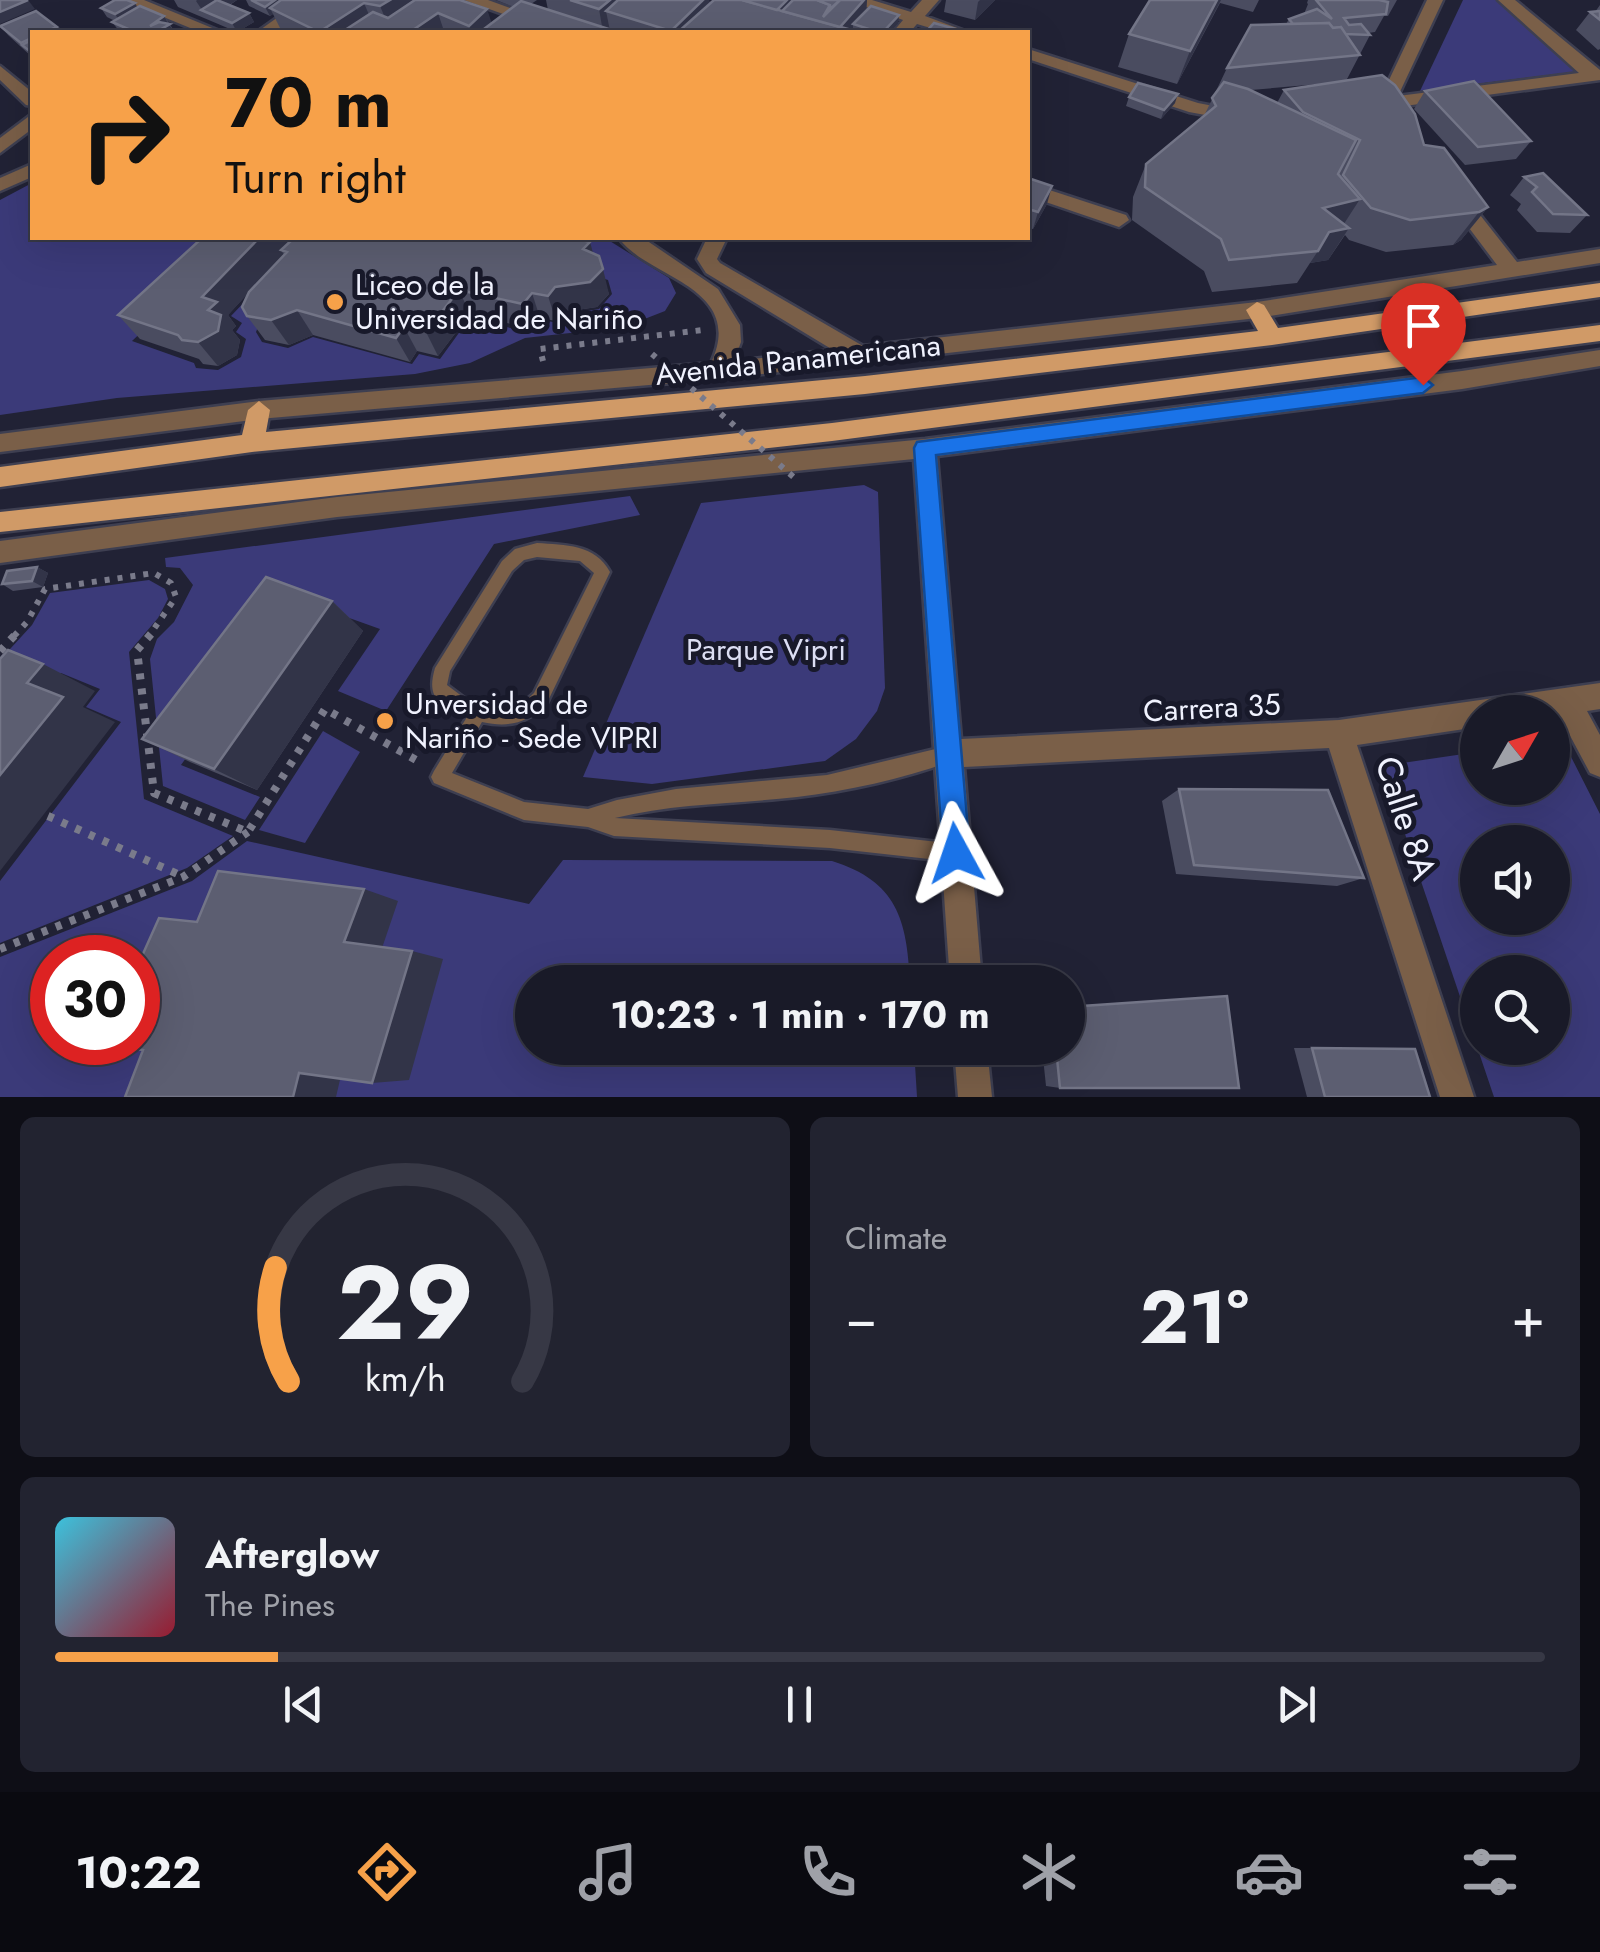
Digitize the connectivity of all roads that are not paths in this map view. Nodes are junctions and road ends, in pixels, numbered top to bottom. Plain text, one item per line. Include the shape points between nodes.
1 (130, 0) edge
2 (313, 0) edge
3 (472, 0) edge
4 (855, 0) edge
5 (931, 0) edge
6 (1435, 0) edge
7 (1506, 0) edge
8 (171, 8) edge
9 (538, 15) junction
10 (915, 18) junction
11 (210, 30) edge
12 (268, 30) edge
13 (519, 30) edge
14 (564, 30) edge
15 (903, 30) edge
16 (954, 30) edge
17 (1030, 55) edge
18 (0, 71) edge
19 (1597, 75) edge
20 (30, 99) edge
21 (1386, 104) junction
22 (1347, 108) edge
23 (1251, 118) edge
24 (30, 122) edge
25 (1408, 134) edge
26 (0, 147) edge
27 (30, 171) edge
28 (1442, 178) edge
29 (0, 184) edge
30 (1030, 190) edge
31 (1119, 220) dead end
32 (632, 240) edge
33 (714, 242) edge
34 (1600, 256) edge
35 (1510, 267) junction
36 (1600, 290) edge
37 (1257, 310) junction
38 (1600, 333) edge
39 (1272, 336) junction
40 (858, 354) junction
41 (1600, 358) edge
42 (718, 371) junction
43 (259, 410) junction
44 (0, 443) edge
45 (252, 443) junction
46 (925, 448) junction
47 (0, 477) edge
48 (0, 522) edge
49 (0, 552) edge
50 (1600, 696) edge
51 (1570, 700) edge
52 (1570, 708) edge
53 (479, 712) junction
54 (1460, 717) edge
55 (1339, 734) junction
56 (948, 754) junction
57 (1600, 763) edge
58 (588, 818) junction
59 (956, 853) junction
60 (965, 965) edge
61 (973, 1065) edge
62 (975, 1097) edge
63 (1457, 1097) edge

1 - 8 street
2 - 12 street
3 - 9 street
4 - 10 street
5 - 10 street
6 - 21 street
7 - 19 street
8 - 11 street
9 - 13 street
9 - 14 street
10 - 15 street
10 - 16 street
17 - 23 street via 1195,108
18 - 20 street
19 - 21 street
21 - 22 street
21 - 25 street
24 - 26 street
27 - 29 street
28 - 35 street
30 - 31 street
32 - 42 street via 698,282 729,321 730,341
33 - 40 street via 707,259 730,282
34 - 35 street
35 - 37 street
36 - 39 main road, Avenida Panamericana
37 - 39 main road
37 - 40 street
38 - 48 main road via 832,432
39 - 45 main road, Avenida Panamericana via 865,385
40 - 42 street
41 - 46 street
42 - 43 street
43 - 44 street
43 - 45 main road
45 - 47 main road, Avenida Panamericana
46 - 49 street via 337,507
46 - 56 street
50 - 51 street
52 - 57 street
53 - 53 lane via 508,718 540,699 602,572 597,562 537,550 507,566 443,668 438,687 448,701
53 - 58 lane via 440,777 524,811
54 - 55 street, Carrera 35
55 - 56 street, Carrera 35
55 - 63 street, Calle 8A
56 - 58 lane via 827,784 650,802
56 - 59 street
58 - 59 lane via 653,831
59 - 60 street
61 - 62 street

